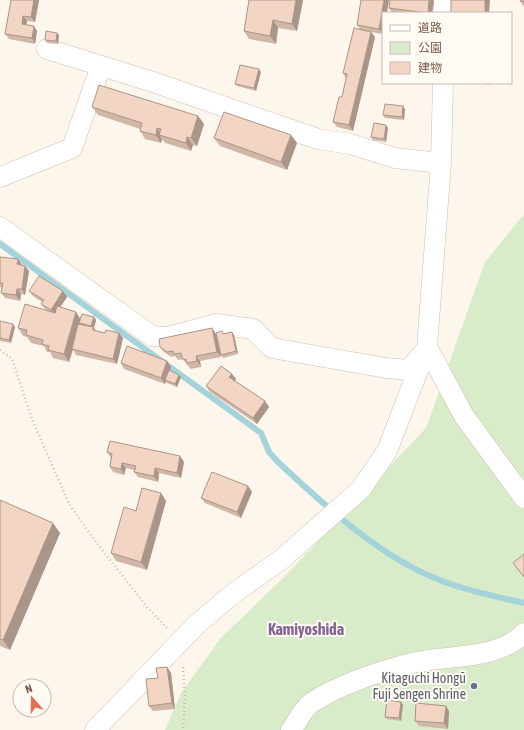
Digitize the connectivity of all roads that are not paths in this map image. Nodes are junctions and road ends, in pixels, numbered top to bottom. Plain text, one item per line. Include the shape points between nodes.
1 (444, 0) edge
2 (444, 12) edge
3 (47, 49) dead end
4 (101, 66) junction
5 (442, 84) edge
6 (441, 163) junction
7 (0, 177) edge
8 (0, 227) edge
9 (427, 347) junction
10 (524, 498) edge
11 (524, 633) edge
12 (95, 730) edge
13 (291, 730) edge

1 - 2 street
3 - 4 street
4 - 6 street via 318,139 350,144 395,158
4 - 7 street via 72,148
5 - 6 street
6 - 9 street
8 - 9 street via 152,336 168,337 216,324 253,329 272,348 409,370
9 - 10 street via 464,416
9 - 12 street via 387,451 361,489 282,559 196,625
11 - 13 street via 502,648 416,662 358,680 310,704

